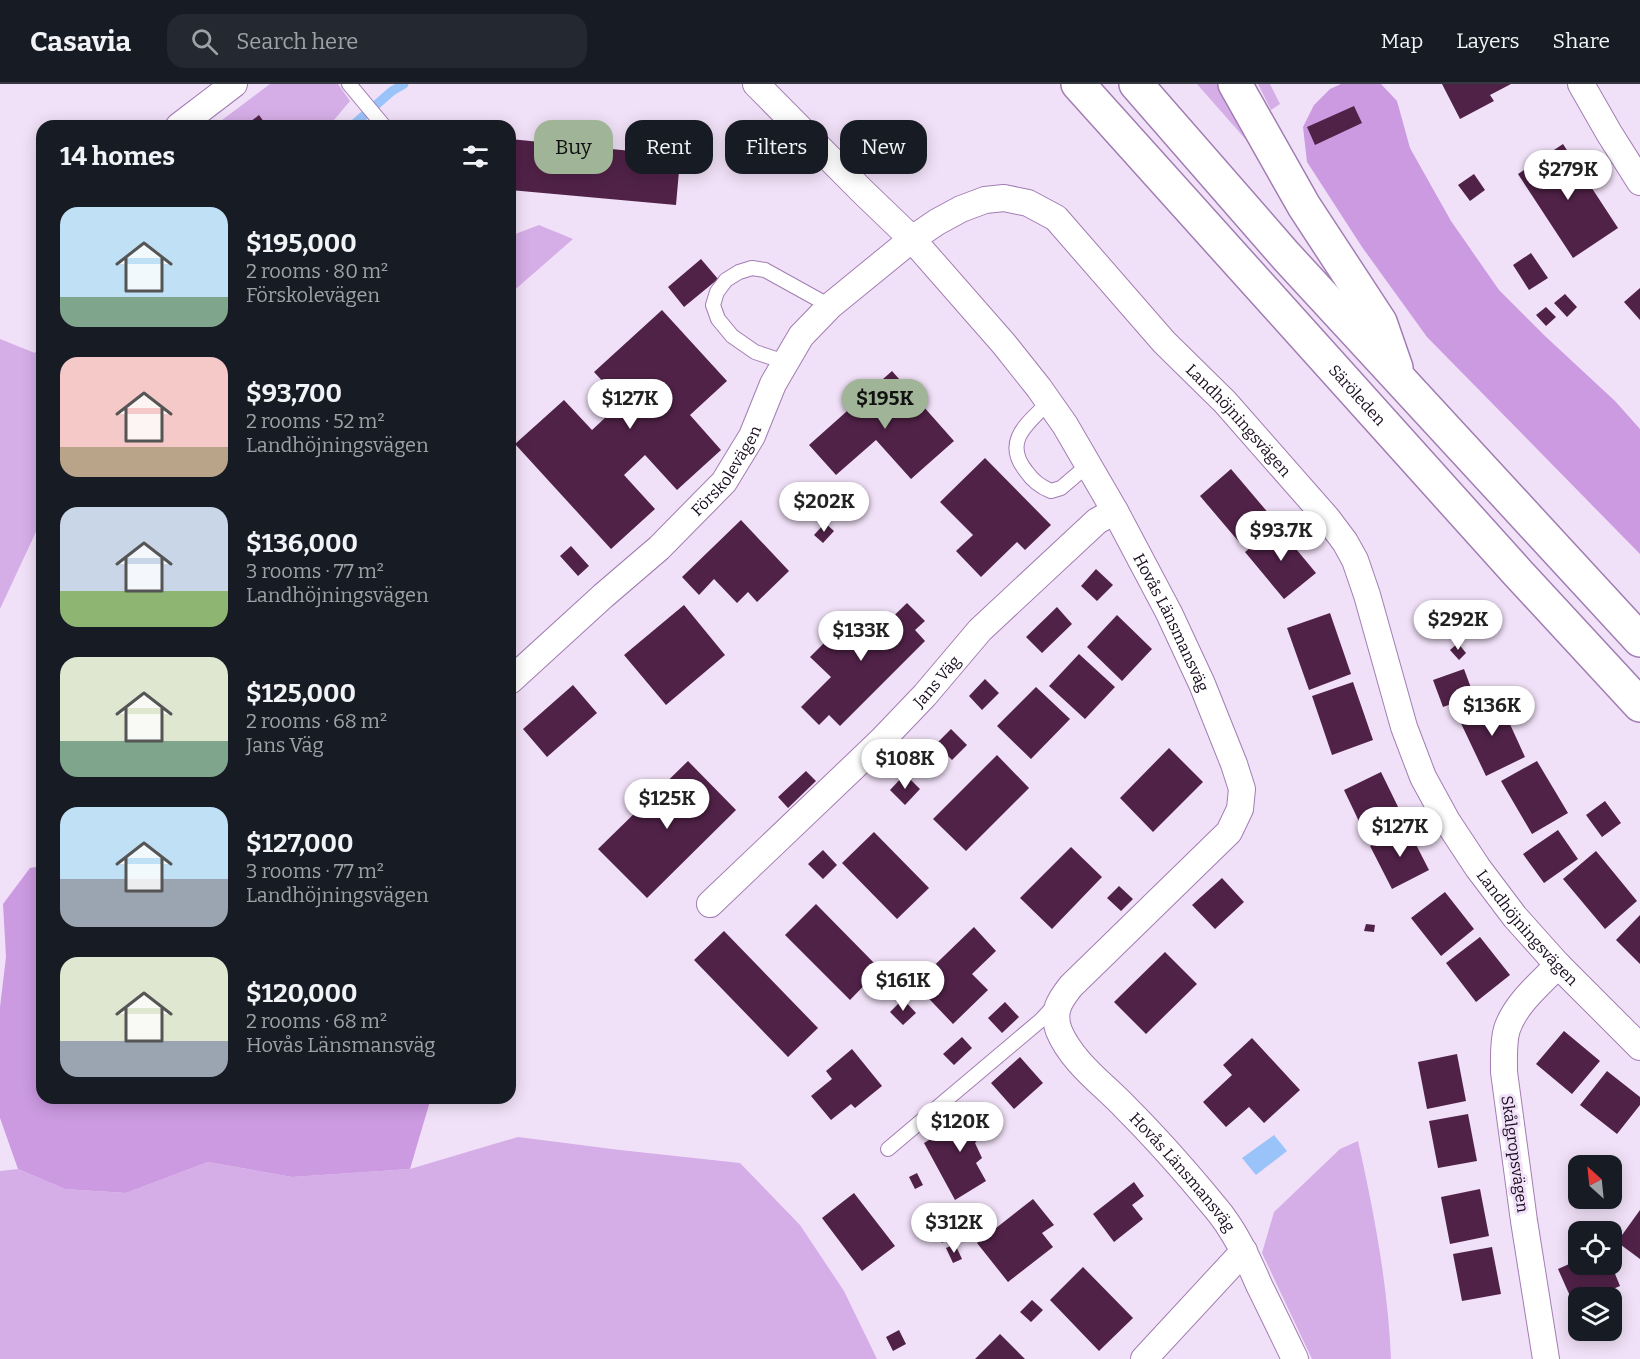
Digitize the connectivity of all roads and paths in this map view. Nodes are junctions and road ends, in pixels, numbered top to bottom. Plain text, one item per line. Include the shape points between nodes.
1 (234, 84) edge
2 (349, 84) edge
3 (756, 84) edge
4 (1078, 84) edge
5 (1136, 84) edge
6 (1235, 84) edge
7 (1581, 84) edge
8 (187, 120) edge
9 (379, 120) edge
10 (1640, 182) edge
11 (912, 239) junction
12 (830, 306) junction
13 (785, 362) junction
14 (1400, 381) junction
15 (1049, 402) junction
16 (1088, 465) junction
17 (1115, 511) junction
18 (1640, 640) edge
19 (516, 676) edge
20 (1640, 705) edge
21 (710, 904) dead end
22 (1558, 965) junction
23 (1059, 1002) junction
24 (1640, 1047) edge
25 (888, 1149) dead end
26 (1244, 1251) junction
27 (1144, 1359) edge
28 (1295, 1359) edge
29 (1546, 1359) edge

1 - 8 street
2 - 9 lane
3 - 11 street
4 - 20 main road, Säröleden
5 - 14 main road
6 - 14 main road via 1304,206 1380,322
7 - 10 street
11 - 12 street, Förskolevägen
11 - 15 street, Hovås Länsmansväg
11 - 22 street, Landhöjningsvägen via 961,209 985,200 1004,198 1028,203 1056,218 1164,342 1225,402 1345,542 1362,579 1404,727 1423,777 1478,868
12 - 13 street, Förskolevägen via 801,336
12 - 13 lane via 765,270 752,268 726,280 713,305 718,319 732,336 755,352
13 - 19 street, Förskolevägen via 752,436 724,482 659,548
14 - 18 main road
15 - 16 street, Hovås Länsmansväg
15 - 16 lane via 1016,444 1021,465 1051,491 1061,488
16 - 17 street, Hovås Länsmansväg
17 - 21 street, Jans Väg via 1096,521 980,630 881,741
17 - 23 street, Hovås Länsmansväg via 1202,684 1242,789 1240,809 1229,832
22 - 24 street, Landhöjningsvägen
22 - 29 street, Skålgropsvägen via 1515,1013 1504,1048 1521,1198
23 - 25 lane, Hovås Länsmansväg
23 - 26 street, Hovås Länsmansväg via 1056,1015 1067,1046 1215,1207
26 - 27 street
26 - 28 street, Hovås Länsmansväg

